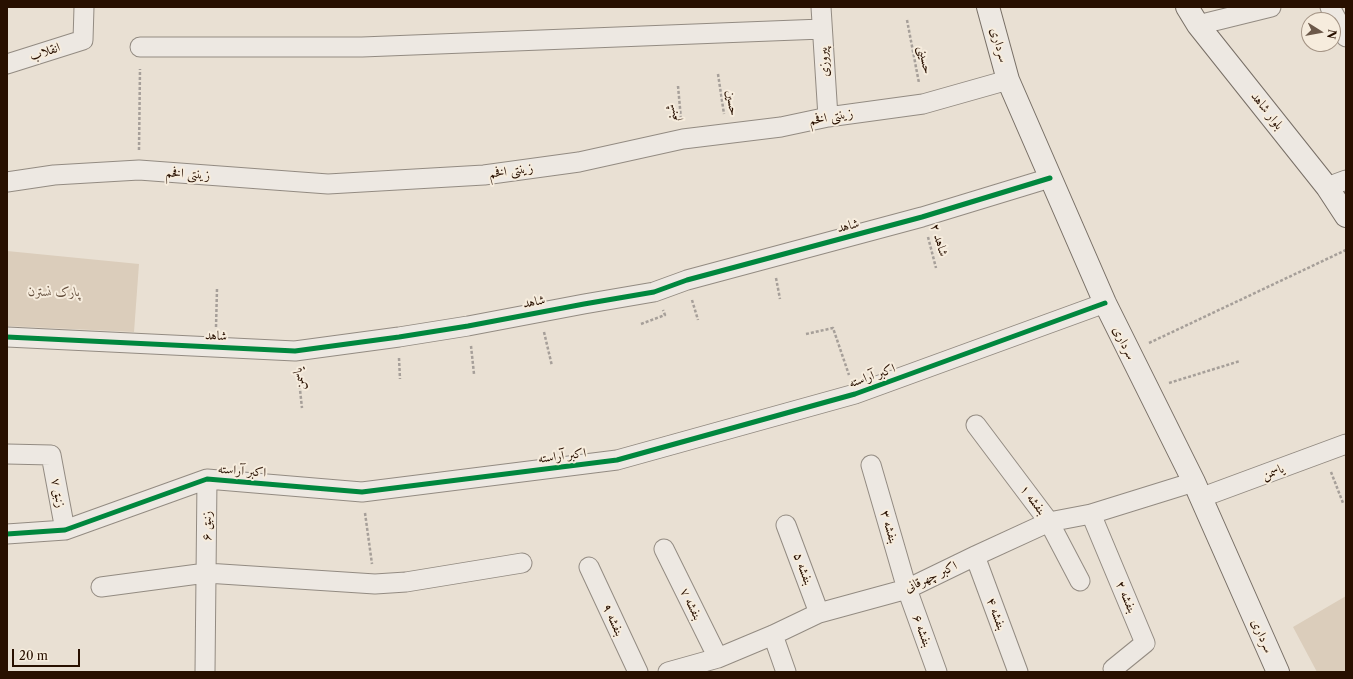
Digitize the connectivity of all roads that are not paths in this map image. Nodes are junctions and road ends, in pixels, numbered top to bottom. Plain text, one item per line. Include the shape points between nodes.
1 (84, 7) edge
2 (821, 7) edge
3 (988, 7) edge
4 (1271, 7) edge
5 (1330, 7) edge
6 (1193, 16) edge
7 (822, 29) junction
8 (1346, 37) edge
9 (140, 46) road end
10 (7, 64) edge
11 (1008, 80) junction
12 (828, 117) junction
13 (1050, 178) junction
14 (7, 182) edge
15 (1337, 184) edge
16 (1346, 216) edge
17 (1105, 303) junction
18 (7, 337) edge
19 (976, 425) dead end
20 (1346, 444) edge
21 (7, 454) edge
22 (871, 465) dead end
23 (207, 479) junction
24 (1197, 490) junction
25 (1091, 514) junction
26 (1049, 522) junction
27 (786, 525) dead end
28 (65, 530) junction
29 (7, 534) edge
30 (664, 549) dead end
31 (975, 556) junction
32 (522, 563) dead end
33 (589, 567) dead end
34 (206, 573) junction
35 (1080, 581) dead end
36 (102, 587) dead end
37 (907, 589) junction
38 (819, 613) junction
39 (773, 635) junction
40 (718, 658) junction
41 (1113, 669) dead end
42 (205, 672) edge
43 (638, 672) edge
44 (668, 672) edge
45 (786, 672) edge
46 (937, 672) edge
47 (1018, 672) edge
48 (1278, 672) edge

1 - 10 street, انقلاب via 83,40
2 - 7 street, پیروزی
3 - 11 main road, سرداری
4 - 6 street
5 - 8 street
6 - 15 main road, بلوار شاهد
7 - 9 street via 362,47
7 - 12 street, پیروزی
11 - 12 street, زینتی افخم via 923,104
11 - 13 main road, سرداری
12 - 14 street, زینتی افخم via 781,127 683,139 579,162 484,175 328,184 139,170 54,175
13 - 17 main road, سرداری
13 - 18 street, شاهد via 922,217 687,280 654,292 399,337 295,350
15 - 16 main road, بلوار شاهد
17 - 23 street, اکبر آراسته via 855,394 617,460 362,492
17 - 24 main road, سرداری
19 - 26 street, بنفشه ۱
20 - 24 street, یاسمن via 1323,454
21 - 28 street, زنبق ۷ via 51,455
22 - 37 street, بنفشه ۳
23 - 28 street, اکبر آراسته
23 - 34 street, زنبق ۶
24 - 25 street, اکبر چهرقانی
24 - 48 main road, سرداری
25 - 26 street, اکبر چهرقانی
25 - 41 street, بنفشه ۲ via 1145,643
26 - 31 street, اکبر چهرقانی
26 - 35 street, بنفشه ۱
27 - 38 street, بنفشه ۵
28 - 29 street, اکبر آراسته
30 - 40 street, بنفشه ۷
31 - 37 street, اکبر چهرقانی
31 - 47 street, بنفشه ۴
32 - 34 street via 406,582 375,584
33 - 43 street, بنفشه ۹
34 - 36 street
34 - 42 street, زنبق ۶
37 - 38 street, اکبر چهرقانی
37 - 46 street, بنفشه ۶
38 - 39 street, اکبر چهرقانی
39 - 40 street, اکبر چهرقانی
39 - 45 street
40 - 44 street, اکبر چهرقانی

